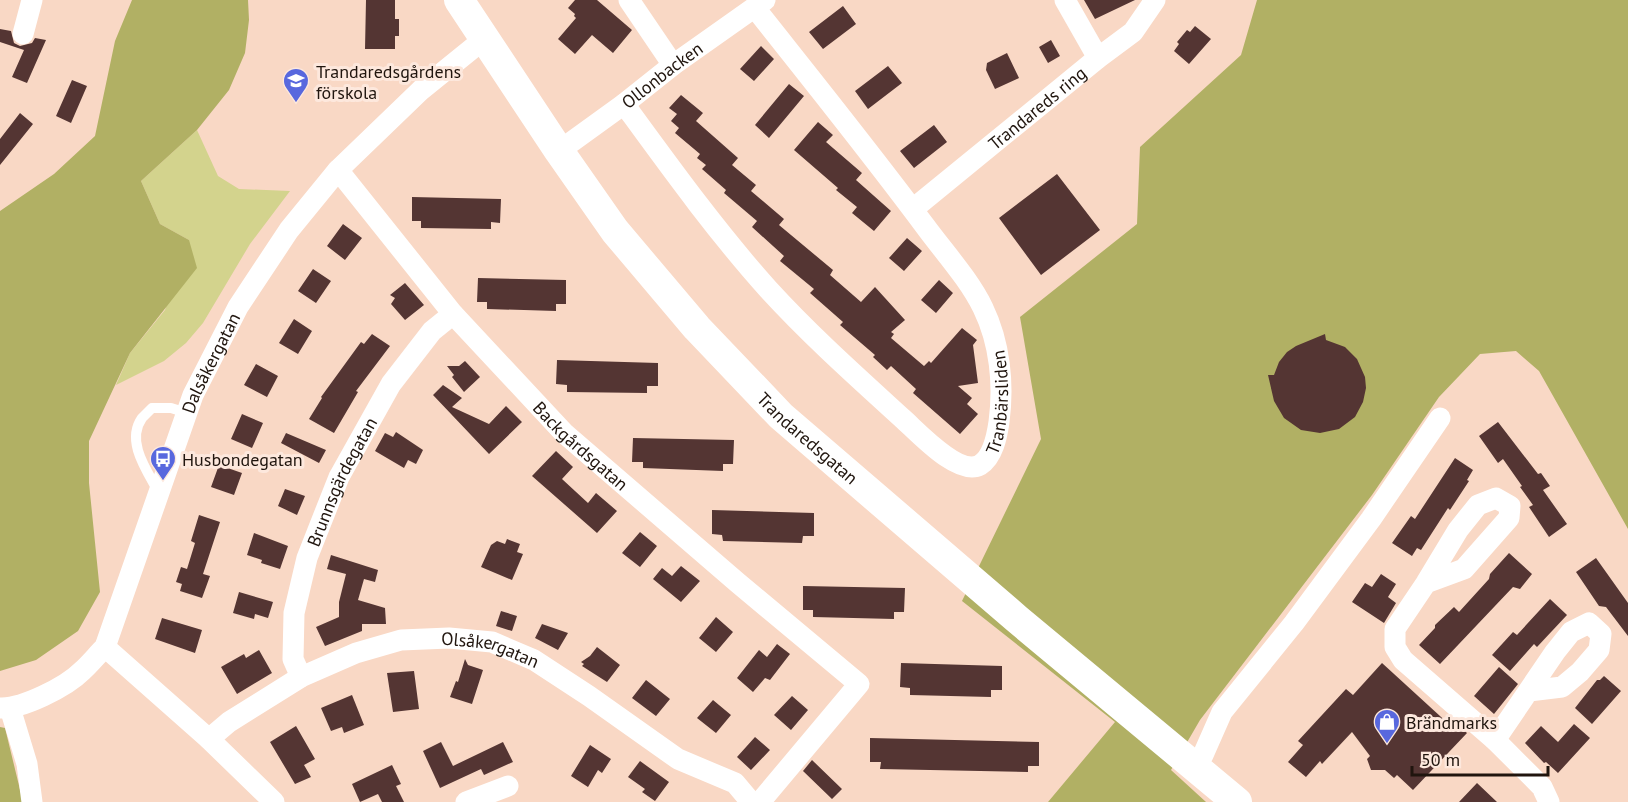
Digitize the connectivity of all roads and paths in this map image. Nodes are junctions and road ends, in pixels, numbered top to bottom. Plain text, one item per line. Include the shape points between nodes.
1 (32, 0) edge
2 (459, 0) edge
3 (629, 0) edge
4 (1065, 0) edge
5 (1155, 0) edge
6 (760, 4) edge
7 (23, 34) dead end
8 (484, 39) junction
9 (1098, 58) junction
10 (673, 65) junction
11 (624, 104) junction
12 (559, 152) junction
13 (338, 170) junction
14 (913, 209) junction
15 (453, 314) junction
16 (187, 413) junction
17 (1440, 418) dead end
18 (159, 493) junction
19 (1426, 583) dead end
20 (105, 647) junction
21 (301, 677) junction
22 (1529, 691) dead end
23 (5, 708) edge
24 (209, 739) junction
25 (1495, 740) junction
26 (1194, 765) junction
27 (508, 786) dead end
28 (32, 802) edge
29 (274, 802) edge
30 (466, 802) edge
31 (751, 802) edge
32 (760, 802) edge
33 (1237, 802) edge
34 (1550, 802) edge

1 - 7 street
2 - 8 street, Trandaredsgatan
3 - 10 street
4 - 9 street
5 - 9 street, Trandareds ring via 1133,32
6 - 10 street, Ollonbacken
6 - 14 street, Tranbärsliden
8 - 12 street, Trandaredsgatan
8 - 13 street, Dalsåkergatan via 421,90
9 - 14 street, Trandareds ring
10 - 11 street, Ollonbacken
11 - 12 street, Ollonbacken
11 - 14 street, Tranbärsliden via 697,204 768,289 842,364 942,453 954,462 972,467 991,453 998,427 1001,394 997,351 974,292
12 - 26 street, Trandaredsgatan via 615,231 697,328 781,416
13 - 15 street, Backgårdsgatan
13 - 16 street, Dalsåkergatan via 289,230 238,307
15 - 21 street, Brunnsgärdegatan via 432,331 391,384 339,477 307,558 294,613 293,659
15 - 32 street, Backgårdsgatan via 564,433 859,684
16 - 18 street, Dalsåkergatan
16 - 18 lane via 153,408 141,419 137,436 139,456
17 - 26 street via 1294,623 1222,712 1203,755
18 - 20 street, Dalsåkergatan
19 - 25 street via 1395,629 1395,647 1403,660
20 - 23 street, Dalsåkergatan via 80,673 50,692
20 - 24 street
21 - 24 street, Olsåkergatan
21 - 31 street, Olsåkergatan via 356,652 401,640 448,638 492,642 534,660 678,759 735,783
22 - 25 street
23 - 28 street via 27,764
24 - 29 street
25 - 34 street via 1542,787
26 - 33 street, Trandaredsgatan
27 - 30 street

